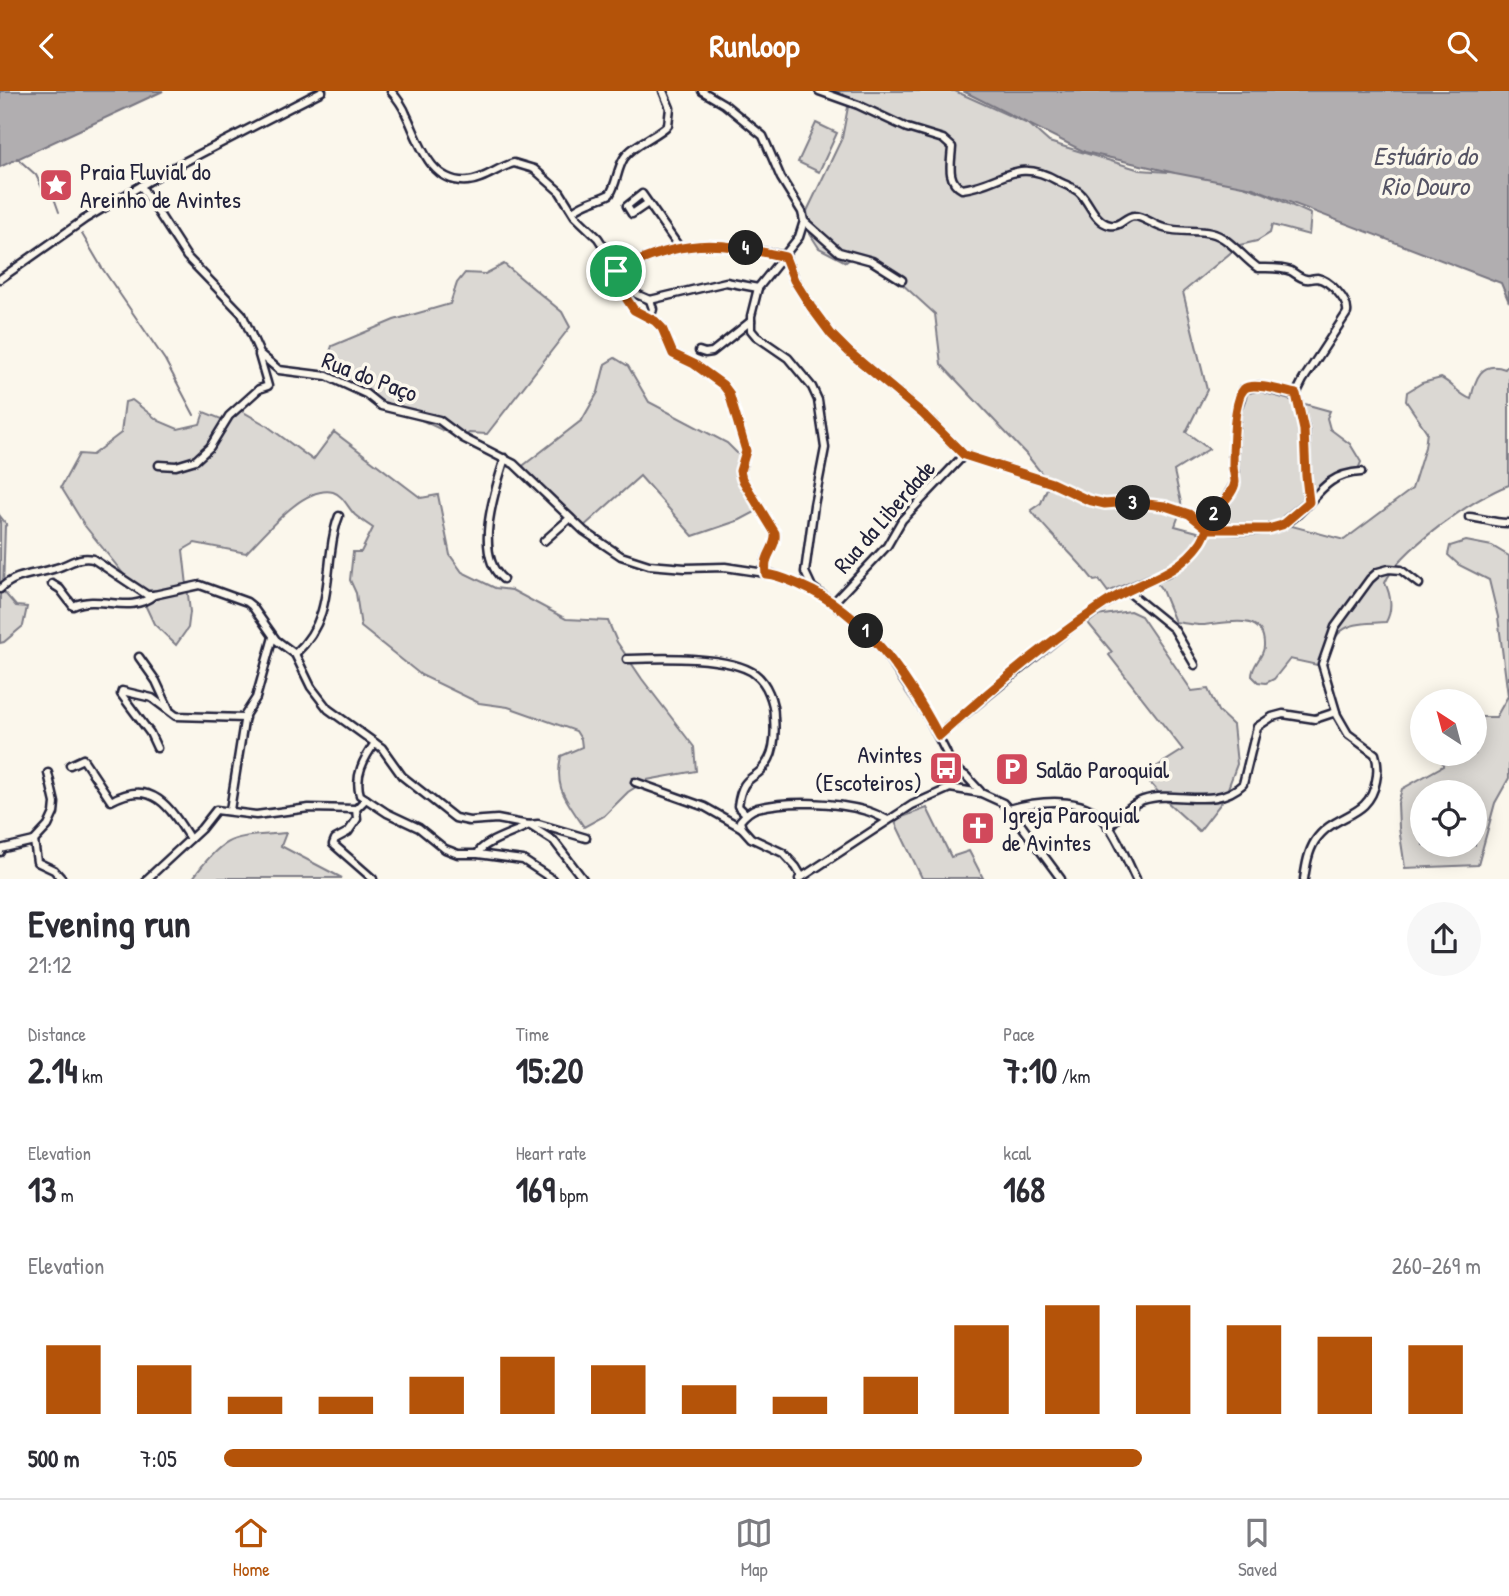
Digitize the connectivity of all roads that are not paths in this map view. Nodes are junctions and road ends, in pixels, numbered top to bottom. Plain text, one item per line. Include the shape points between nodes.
1 (322, 91) edge
2 (391, 91) edge
3 (663, 91) edge
4 (702, 91) edge
5 (820, 91) edge
6 (141, 186) junction
7 (648, 203) dead end
8 (573, 211) junction
9 (804, 221) junction
10 (679, 247) junction
11 (785, 257) junction
12 (616, 271) junction
13 (639, 278) dead end
14 (0, 279) edge
15 (902, 280) dead end
16 (758, 288) junction
17 (650, 300) junction
18 (650, 318) junction
19 (751, 321) junction
20 (257, 350) junction
21 (699, 351) dead end
22 (1296, 394) junction
23 (964, 455) junction
24 (505, 459) junction
25 (159, 465) dead end
26 (1361, 473) dead end
27 (1309, 502) junction
28 (339, 516) dead end
29 (570, 517) junction
30 (1469, 517) dead end
31 (1509, 523) edge
32 (1208, 529) junction
33 (544, 541) dead end
34 (766, 574) junction
35 (503, 579) dead end
36 (52, 584) dead end
37 (1419, 584) dead end
38 (0, 589) edge
39 (1126, 590) junction
40 (817, 592) junction
41 (154, 595) junction
42 (834, 602) junction
43 (273, 637) junction
44 (295, 655) junction
45 (139, 657) dead end
46 (627, 659) dead end
47 (1195, 665) dead end
48 (1336, 712) junction
49 (172, 714) junction
50 (245, 719) junction
51 (939, 736) junction
52 (375, 743) junction
53 (157, 748) dead end
54 (70, 765) dead end
55 (952, 767) junction
56 (48, 773) dead end
57 (635, 782) dead end
58 (950, 788) junction
59 (981, 793) junction
60 (366, 799) junction
61 (356, 809) junction
62 (1009, 809) junction
63 (230, 810) junction
64 (746, 814) junction
65 (888, 820) junction
66 (529, 825) junction
67 (1108, 827) junction
68 (742, 828) junction
69 (586, 838) dead end
70 (190, 839) junction
71 (34, 841) junction
72 (0, 851) edge
73 (478, 854) junction
74 (800, 878) edge
75 (62, 879) edge
76 (147, 879) edge
77 (373, 879) edge
78 (552, 879) edge
79 (583, 879) edge
80 (1061, 879) edge
81 (1136, 879) edge
82 (1304, 879) edge

1 - 6 street
2 - 8 street via 422,152 443,174 471,181 509,164 521,164 545,178
3 - 8 street via 670,108 668,125 624,157 610,194
4 - 9 street via 763,136
5 - 22 street via 943,139 952,147 950,179 962,189 1012,171 1043,172 1077,190 1106,224 1119,225 1137,216 1178,232 1211,233 1225,239 1258,268 1279,268 1325,283 1345,299 1347,313
6 - 14 street
6 - 20 street via 187,257 242,314
7 - 10 street
8 - 12 street via 598,238
9 - 11 street
9 - 15 street via 839,252 872,261
10 - 11 street via 707,243
10 - 12 street
11 - 16 street
11 - 23 street via 794,280 831,334
12 - 18 street via 634,310
13 - 17 street via 633,280 636,294
16 - 17 street via 726,282
16 - 19 street
17 - 18 street
18 - 34 street via 662,328 673,354 694,364 729,393 746,451 742,479 775,533 776,541 765,558
19 - 21 street via 712,352
19 - 40 street via 756,336 783,353 818,400 825,448 805,572
20 - 24 street, Rua do Paço via 279,370 342,381 381,406 439,420
20 - 25 street via 268,386 229,416 196,460
22 - 27 street via 1304,430
22 - 32 street via 1258,386 1244,389 1236,412 1235,483
23 - 32 street via 1052,483 1088,500 1165,506 1189,514
23 - 42 street, Rua da Liberdade
24 - 29 street, Rua do Paço
24 - 35 street via 488,524 492,564
26 - 27 street via 1334,478
27 - 32 street via 1282,525 1268,529
28 - 44 street via 323,611 316,630
29 - 33 street
29 - 34 street, Rua do Paço via 597,542 649,565 725,567
30 - 31 street
32 - 39 street via 1187,558 1166,575
34 - 40 street, Rua do Paço
36 - 41 street via 73,606 115,602 122,606
37 - 48 street via 1401,570 1378,572 1335,627 1322,664
38 - 41 street via 22,576 87,558
39 - 47 street via 1174,629
39 - 51 street via 1074,625
40 - 42 street, Rua do Paço
41 - 43 street via 200,585 247,602
42 - 51 street, Rua do Paço via 884,651
43 - 44 street
43 - 50 street via 256,698
44 - 52 street via 317,697
45 - 49 street
46 - 64 street via 721,662 749,670 765,684 774,711 770,758 740,791 738,806
48 - 67 street via 1315,719 1283,714 1263,722 1257,727 1243,784 1227,796 1141,801
48 - 82 street via 1353,740 1375,754 1377,779 1367,805 1330,825 1315,841
49 - 50 street
49 - 53 street via 152,698 122,691
50 - 63 street
51 - 55 street, Rua do Paço
52 - 60 street via 357,778 360,795
52 - 66 street via 402,776 455,818
54 - 70 street via 83,759 111,801 137,792 159,798
55 - 58 street
55 - 59 street
56 - 71 street via 54,813
57 - 68 street via 705,807
58 - 59 street
58 - 65 street
59 - 62 street
60 - 61 street
60 - 73 street via 419,828 445,849
61 - 63 street via 309,808 256,815
61 - 77 street via 357,819 333,844
62 - 67 street via 1080,804
62 - 80 street
63 - 70 street via 212,813
64 - 65 street via 755,808 803,804 869,811
64 - 68 street via 740,821
65 - 74 street
66 - 69 street
66 - 73 street via 485,844
66 - 79 street via 554,841
67 - 81 street
68 - 74 street via 751,838 783,853
70 - 76 street
71 - 72 street
71 - 75 street via 37,862
73 - 78 street via 523,860

